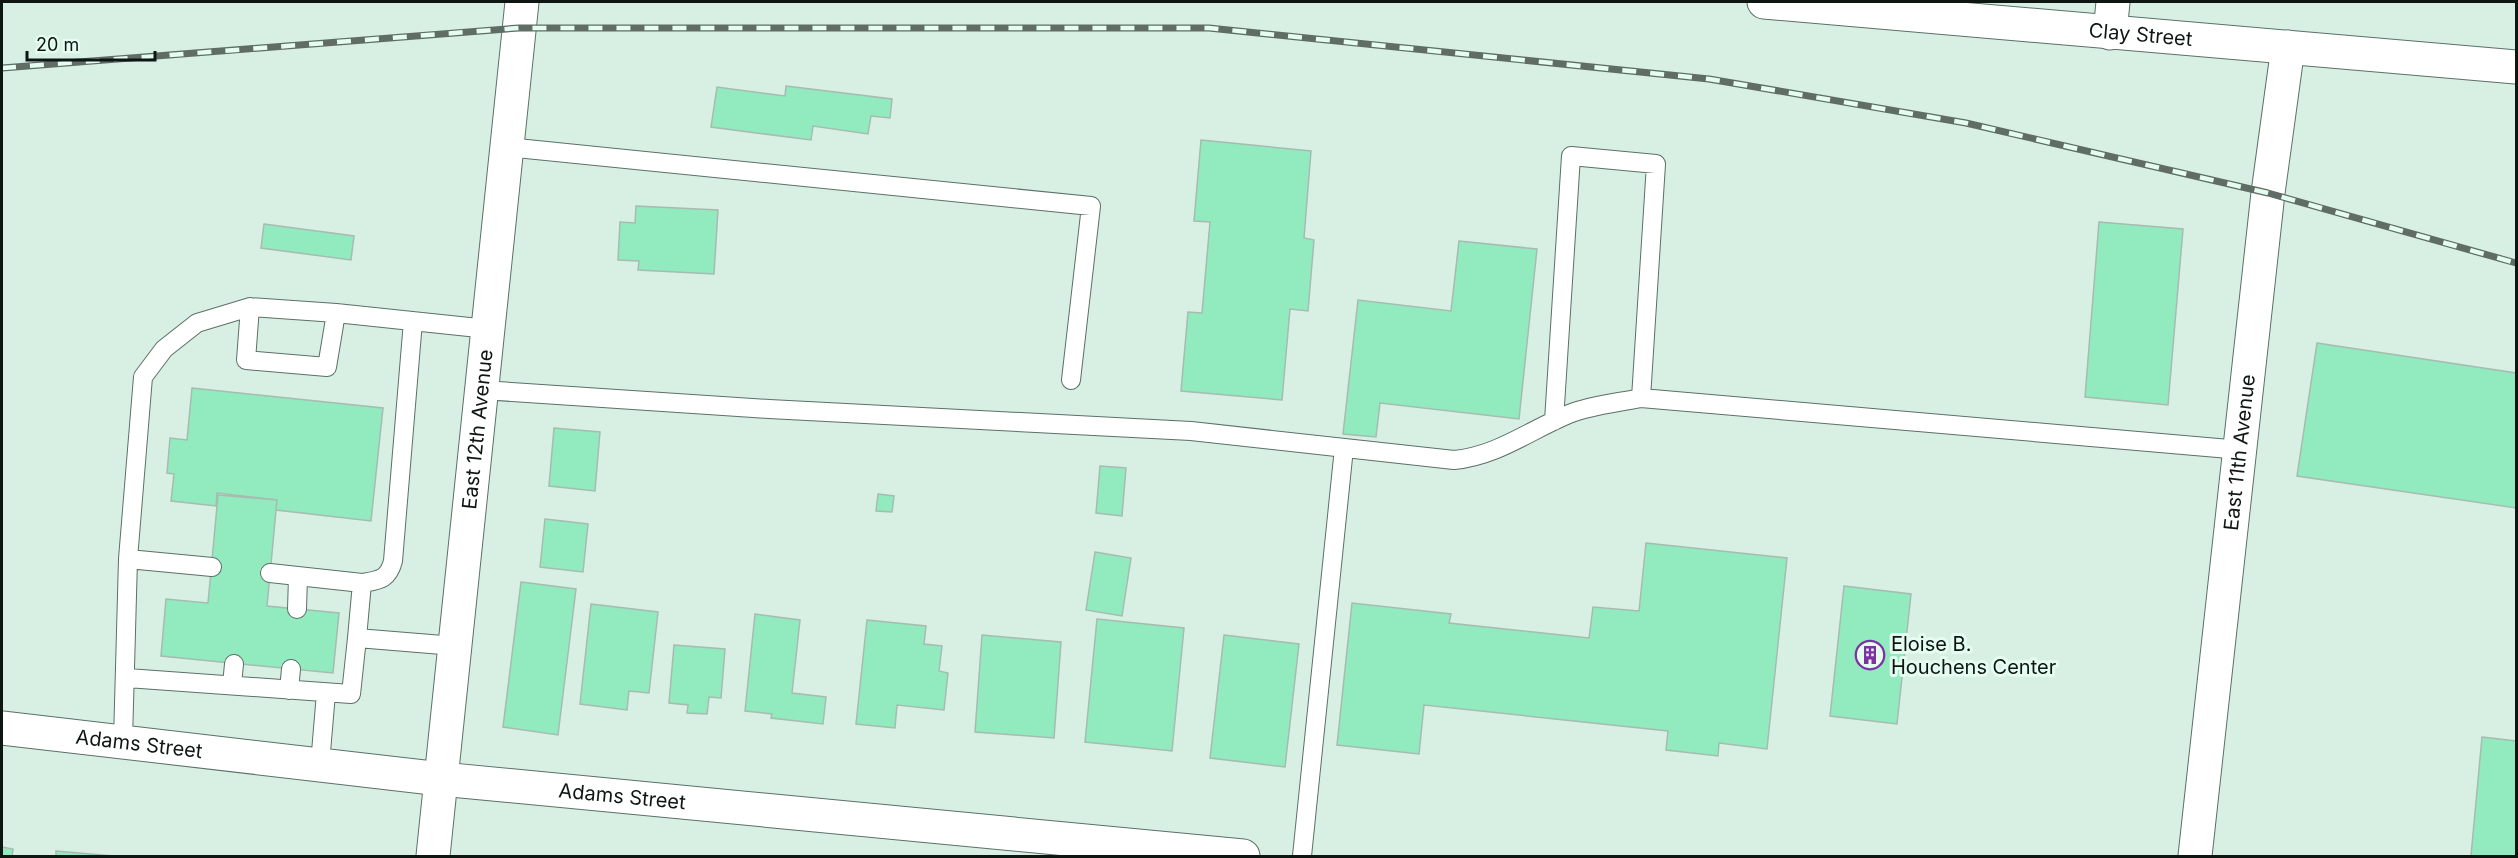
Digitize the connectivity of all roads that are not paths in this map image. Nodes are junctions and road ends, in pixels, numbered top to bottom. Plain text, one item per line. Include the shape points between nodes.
1 (522, 2) edge
2 (1764, 2) edge
3 (2111, 17) edge
4 (2288, 47) junction
5 (2517, 67) edge
6 (507, 147) junction
7 (249, 307) junction
8 (336, 313) junction
9 (412, 321) junction
10 (488, 329) junction
11 (1071, 380) dead end
12 (482, 390) junction
13 (1641, 399) junction
14 (1554, 421) junction
15 (1344, 448) junction
16 (2241, 450) junction
17 (128, 559) junction
18 (212, 567) dead end
19 (270, 573) dead end
20 (298, 577) junction
21 (362, 583) junction
22 (297, 609) dead end
23 (357, 638) junction
24 (454, 646) junction
25 (234, 664) dead end
26 (291, 669) dead end
27 (127, 678) junction
28 (232, 685) junction
29 (289, 690) junction
30 (326, 693) junction
31 (2, 728) edge
32 (123, 740) junction
33 (320, 764) junction
34 (441, 779) junction
35 (433, 856) edge
36 (1243, 856) edge
37 (1302, 856) edge
38 (2195, 856) edge

1 - 6 street, East 12th Avenue
2 - 3 street, Clay Street
3 - 4 street, Clay Street
4 - 5 street, Clay Street
4 - 16 street, East 11th Avenue
6 - 10 street, East 12th Avenue
6 - 11 lane via 1091,206
7 - 8 lane
7 - 8 lane via 246,360 327,367
7 - 17 lane via 197,323 164,349 143,376
8 - 9 lane
9 - 10 lane
9 - 21 lane via 393,561 390,573 383,579
10 - 12 street, East 12th Avenue
12 - 15 lane via 1191,431
12 - 24 street, East 12th Avenue
13 - 14 lane via 1590,406
13 - 14 lane via 1656,164 1571,156
13 - 16 lane
14 - 15 lane via 1494,451 1454,460
15 - 37 lane
16 - 38 street, East 11th Avenue
17 - 18 lane
17 - 27 lane
19 - 20 lane
20 - 21 lane
20 - 22 lane
21 - 23 lane
23 - 24 lane
23 - 30 lane via 351,694
24 - 34 street, East 12th Avenue
25 - 28 lane
26 - 29 lane
27 - 28 lane
27 - 32 lane
28 - 29 lane
29 - 30 lane
30 - 33 lane
31 - 32 street, Adams Street
32 - 33 street, Adams Street
33 - 34 street, Adams Street
34 - 35 street, East 12th Avenue
34 - 36 street, Adams Street

